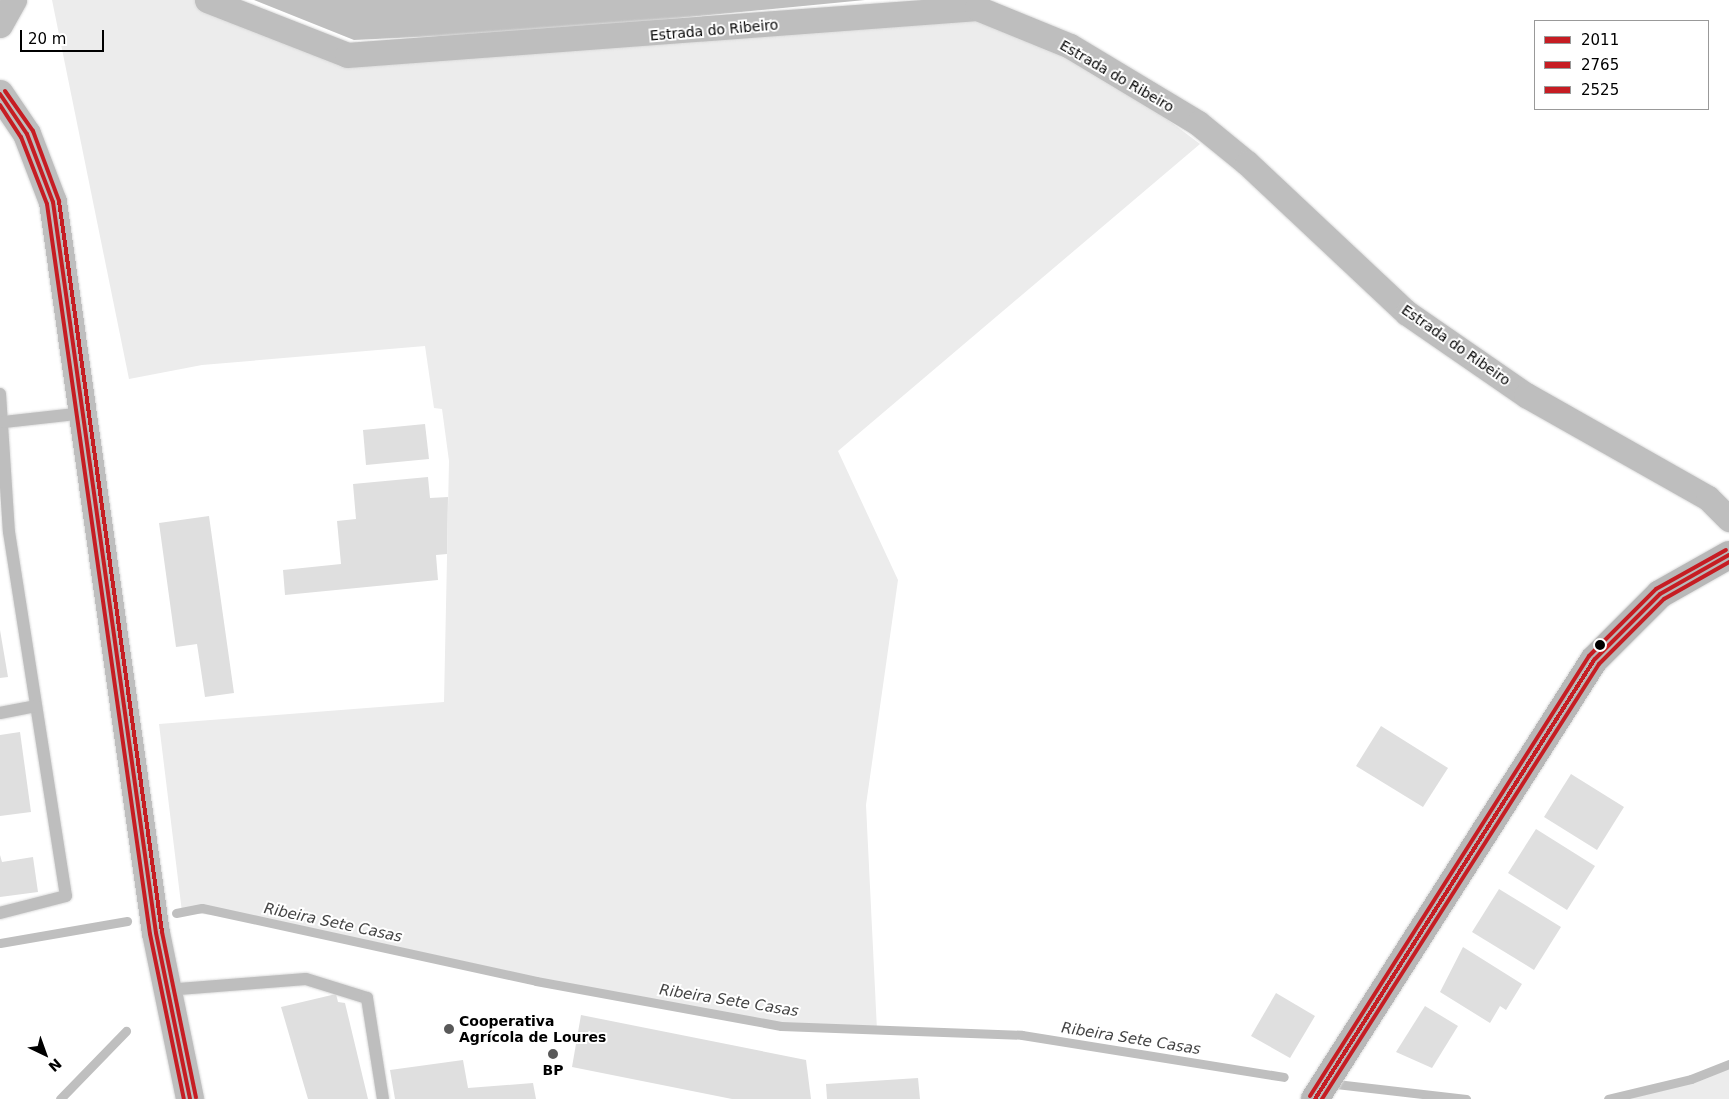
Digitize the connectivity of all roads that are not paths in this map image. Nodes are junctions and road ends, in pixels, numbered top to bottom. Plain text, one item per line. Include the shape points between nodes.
1 (14, 0) edge
2 (207, 0) edge
3 (0, 25) edge
4 (0, 94) edge
5 (0, 394) edge
6 (84, 413) junction
7 (4, 422) junction
8 (1729, 519) edge
9 (1729, 555) edge
10 (35, 706) junction
11 (0, 713) edge
12 (0, 913) edge
13 (166, 990) junction
14 (190, 1099) edge
15 (383, 1099) edge
16 (1315, 1099) edge

1 - 3 street
2 - 8 street, Estrada do Ribeiro via 347,55 977,8 1070,46 1198,123 1247,162 1407,313 1526,395 1708,498
4 - 6 main road via 27,134 53,202
5 - 7 lane
6 - 7 lane
6 - 13 main road
7 - 10 lane via 9,532
9 - 16 main road via 1660,594 1594,660
10 - 11 lane
10 - 12 lane via 66,896
13 - 14 main road
13 - 15 lane via 306,979 367,998

